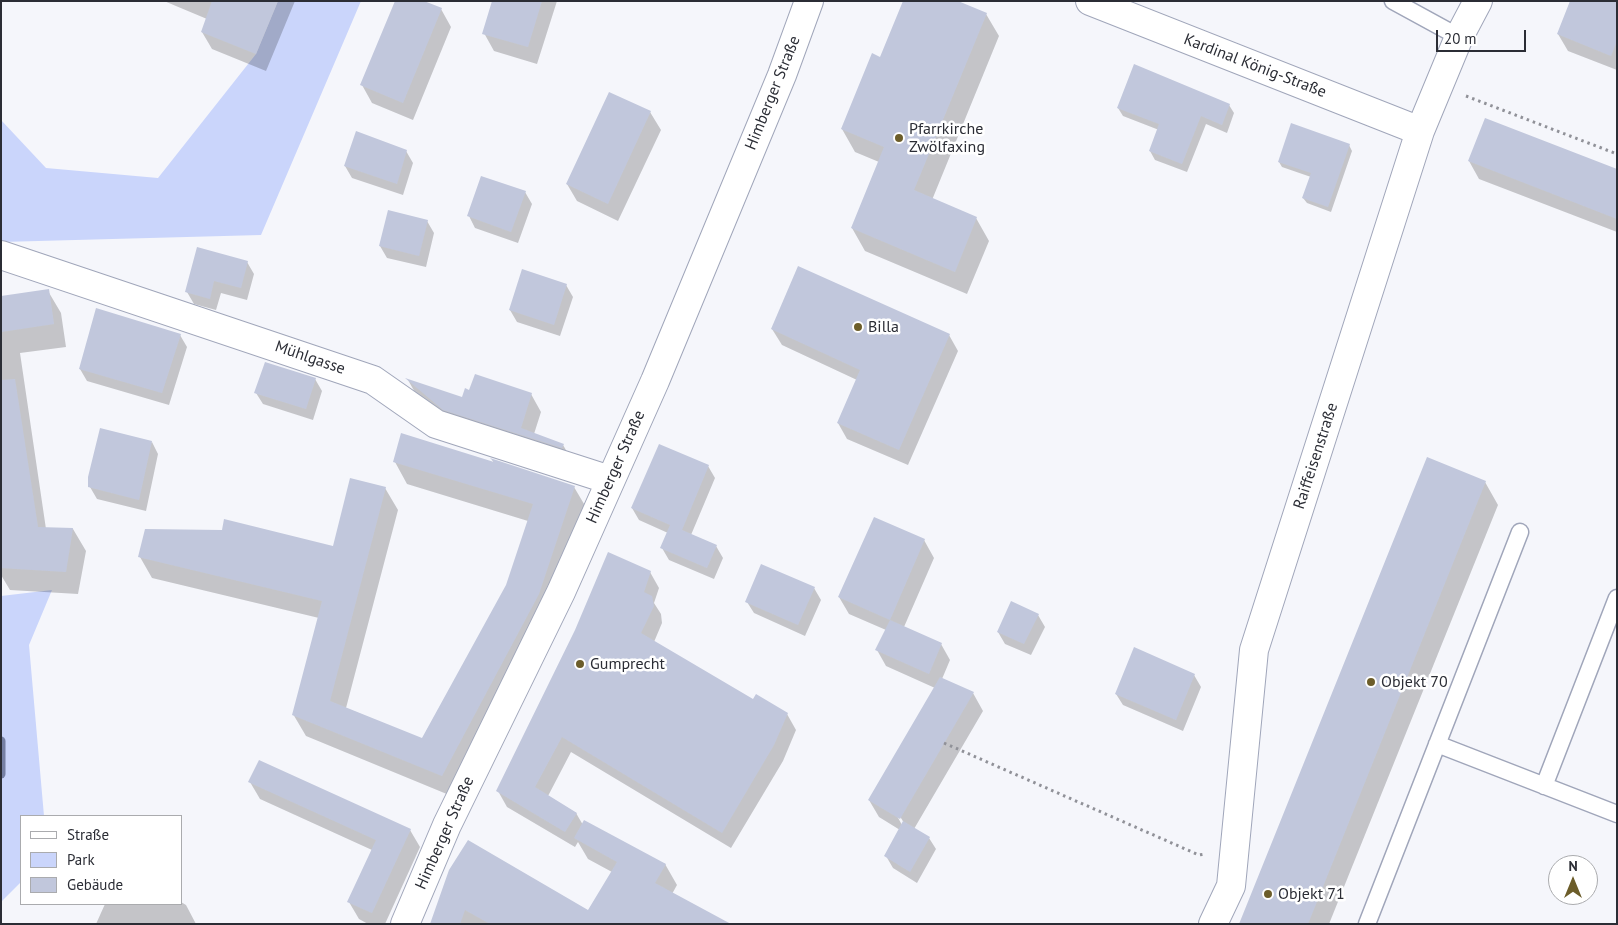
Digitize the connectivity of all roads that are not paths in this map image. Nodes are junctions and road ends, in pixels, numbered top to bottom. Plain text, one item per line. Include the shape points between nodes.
1 (809, 1) edge
2 (1090, 1) edge
3 (1393, 1) edge
4 (1478, 1) edge
5 (1459, 36) junction
6 (1420, 132) junction
7 (1, 254) edge
8 (610, 480) junction
9 (1520, 532) dead end
10 (1617, 598) edge
11 (1438, 744) junction
12 (1544, 786) junction
13 (1617, 814) edge
14 (406, 924) edge
15 (1213, 924) edge
16 (1367, 924) edge

1 - 8 street, Himberger Straße via 655,381
2 - 6 street, Kardinal König-Straße
3 - 5 lane
4 - 5 street, Raiffeisenstraße
5 - 6 street, Raiffeisenstraße
6 - 15 street, Raiffeisenstraße via 1254,650 1231,886
7 - 8 street, Mühlgasse via 373,380 436,424
8 - 14 street, Himberger Straße via 561,592 447,824
9 - 11 lane
10 - 12 lane
11 - 12 lane
11 - 16 lane
12 - 13 lane

